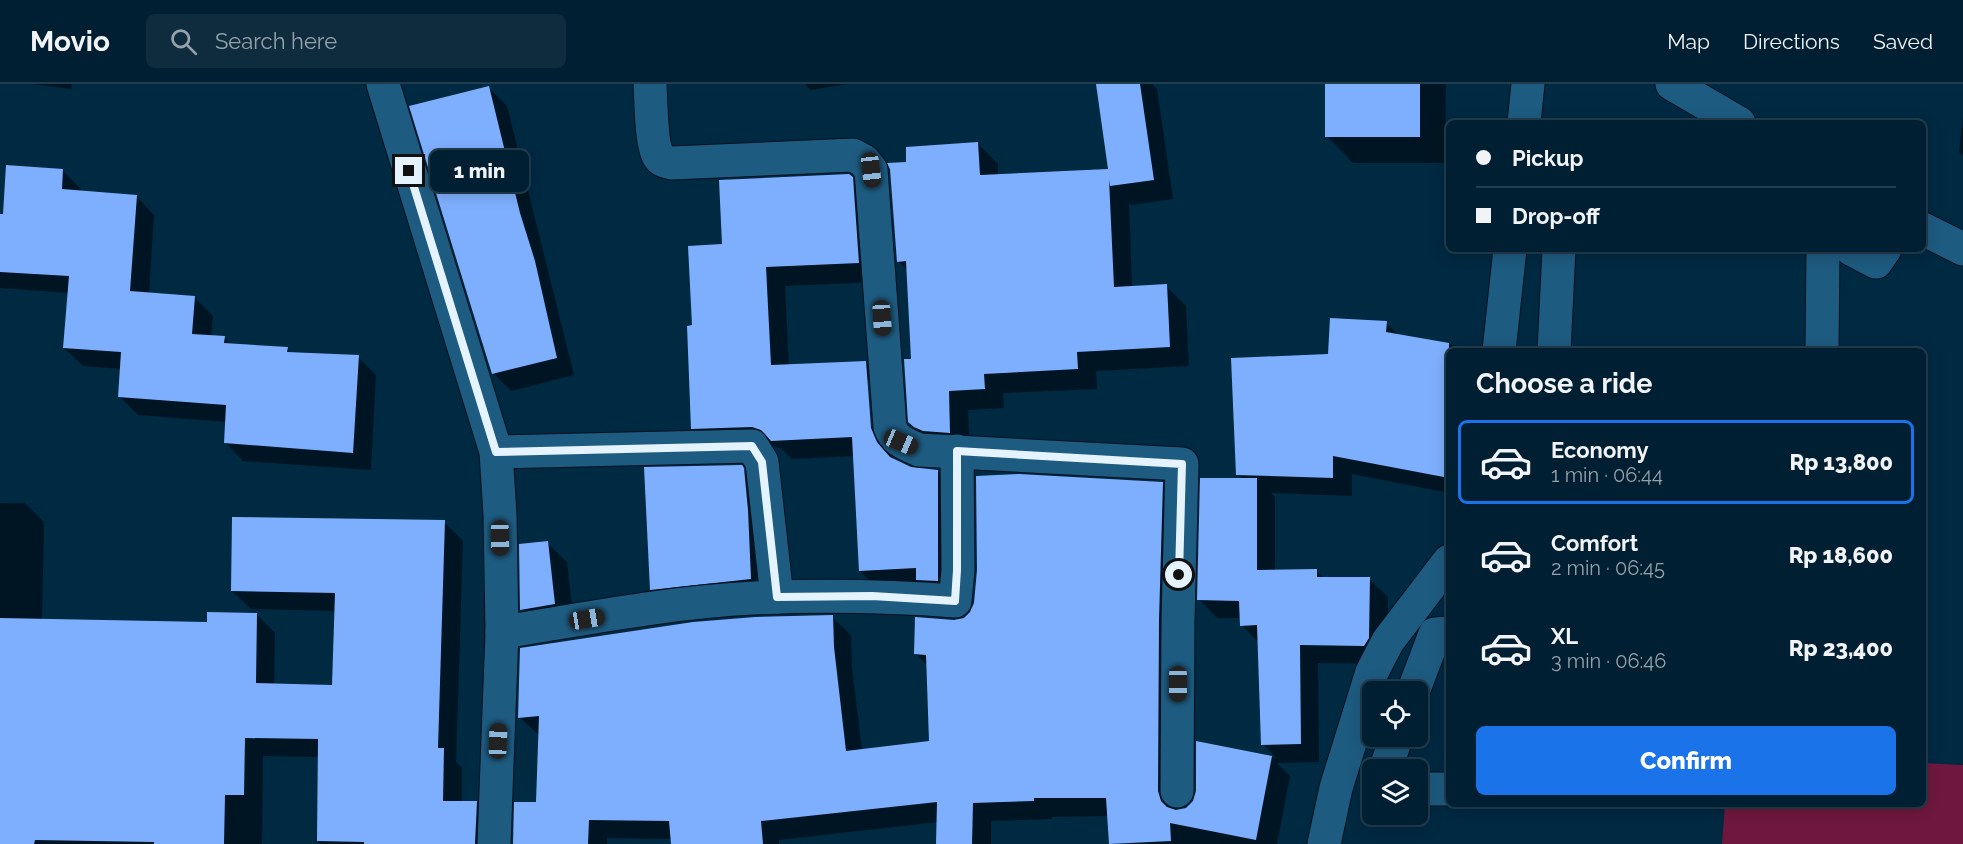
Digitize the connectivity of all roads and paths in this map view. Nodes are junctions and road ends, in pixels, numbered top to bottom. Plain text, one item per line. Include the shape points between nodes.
1 (382, 84) edge
2 (650, 84) edge
3 (1528, 84) edge
4 (1675, 85) edge
5 (1524, 120) edge
6 (1733, 120) edge
7 (1926, 230) edge
8 (1963, 249) edge
9 (1510, 252) edge
10 (1559, 252) edge
11 (1823, 252) edge
12 (1857, 252) edge
13 (1884, 252) edge
14 (1498, 348) edge
15 (1554, 348) edge
16 (1822, 348) edge
17 (957, 451) junction
18 (496, 452) junction
19 (1446, 565) edge
20 (777, 597) junction
21 (502, 632) junction
22 (1446, 633) edge
23 (1417, 681) edge
24 (1428, 789) edge
25 (1446, 789) edge
26 (1177, 791) dead end
27 (494, 844) edge
28 (1324, 844) edge

1 - 18 street
2 - 17 street via 654,139 662,160 672,163 853,155 864,161 871,170 873,188 890,427 901,442 919,450
3 - 5 street
4 - 6 street
7 - 8 street
9 - 14 street
10 - 15 street
11 - 16 street
12 - 13 street via 1876,262
17 - 20 street via 955,601 872,596
17 - 26 street via 1182,464
18 - 20 street via 752,446 762,462
18 - 21 street
19 - 28 street via 1388,641 1372,672 1336,788
20 - 21 street via 683,604
21 - 27 street
22 - 23 street via 1435,634
24 - 25 street

